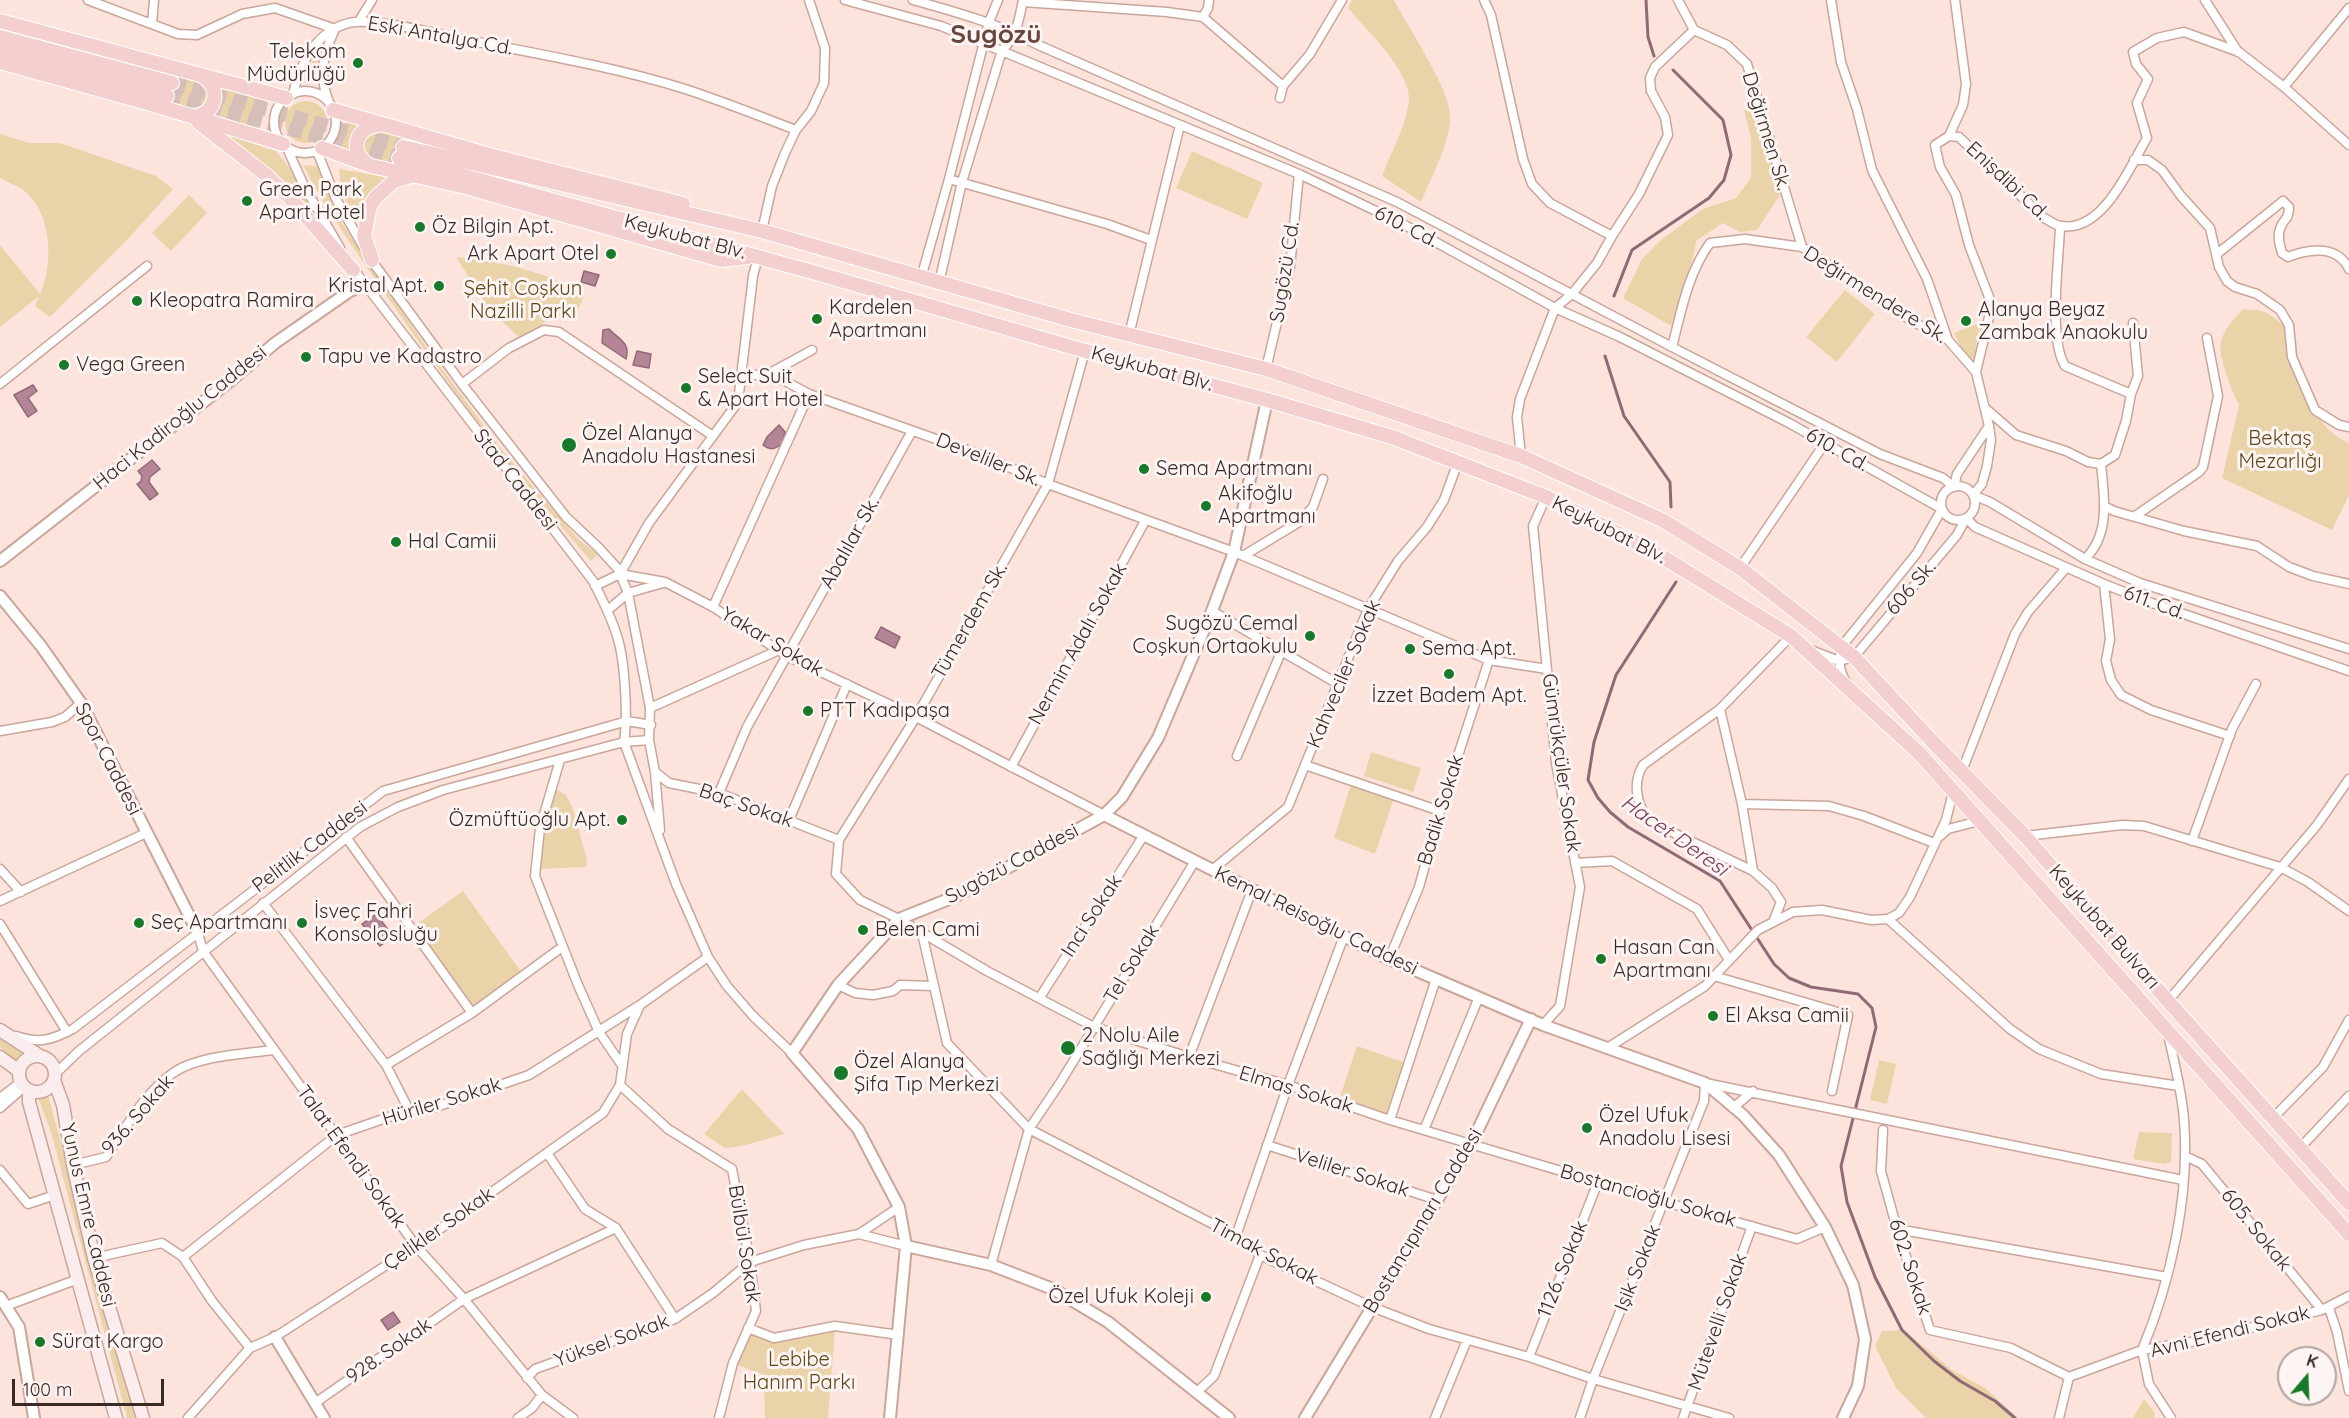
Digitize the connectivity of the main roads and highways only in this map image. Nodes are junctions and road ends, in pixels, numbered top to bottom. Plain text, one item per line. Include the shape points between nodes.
1 (0, 21) edge
2 (0, 37) edge
3 (0, 50) edge
4 (0, 62) edge
5 (202, 76) junction
6 (289, 96) road end
7 (332, 108) road end
8 (189, 115) junction
9 (384, 126) junction
10 (285, 146) road end
11 (320, 150) road end
12 (371, 166) junction
13 (414, 175) junction
14 (762, 231) junction
15 (758, 257) junction
16 (372, 260) road end
17 (353, 270) road end
18 (1854, 657) joint
19 (1854, 694) joint
20 (3, 1032) edge
21 (40, 1056) junction
22 (0, 1057) edge
23 (54, 1077) junction
24 (23, 1083) junction
25 (2349, 1203) edge
26 (2349, 1234) edge
27 (116, 1418) edge
28 (143, 1418) edge

1 - 5 highway
2 - 3 highway via 169,89
4 - 8 highway
5 - 6 highway
5 - 8 highway via 212,84 214,102 201,115
7 - 9 highway
8 - 10 highway
8 - 17 highway via 266,175
9 - 12 highway via 371,126 357,139 357,153
9 - 14 highway via 672,201
11 - 12 highway
12 - 13 highway
13 - 15 highway via 721,260
13 - 16 highway via 394,181 370,207 364,236
14 - 15 highway, Keykubat Blv. via 401,153
14 - 18 highway, Keykubat Blv. via 1129,336 1266,369 1521,456 1662,520 1740,568
15 - 19 highway, Keykubat Blv. via 1392,437 1546,497 1653,551 1791,636
18 - 25 highway, Keykubat Bulvarı via 2025,836
19 - 26 highway, Keykubat Bulvarı via 1919,753
20 - 21 main road
21 - 23 main road via 49,1061
21 - 24 main road via 29,1058 21,1066
22 - 24 main road
23 - 24 main road via 41,1092
23 - 28 main road, Yunus Emre Caddesi via 94,1258
24 - 27 main road, Yunus Emre Caddesi

